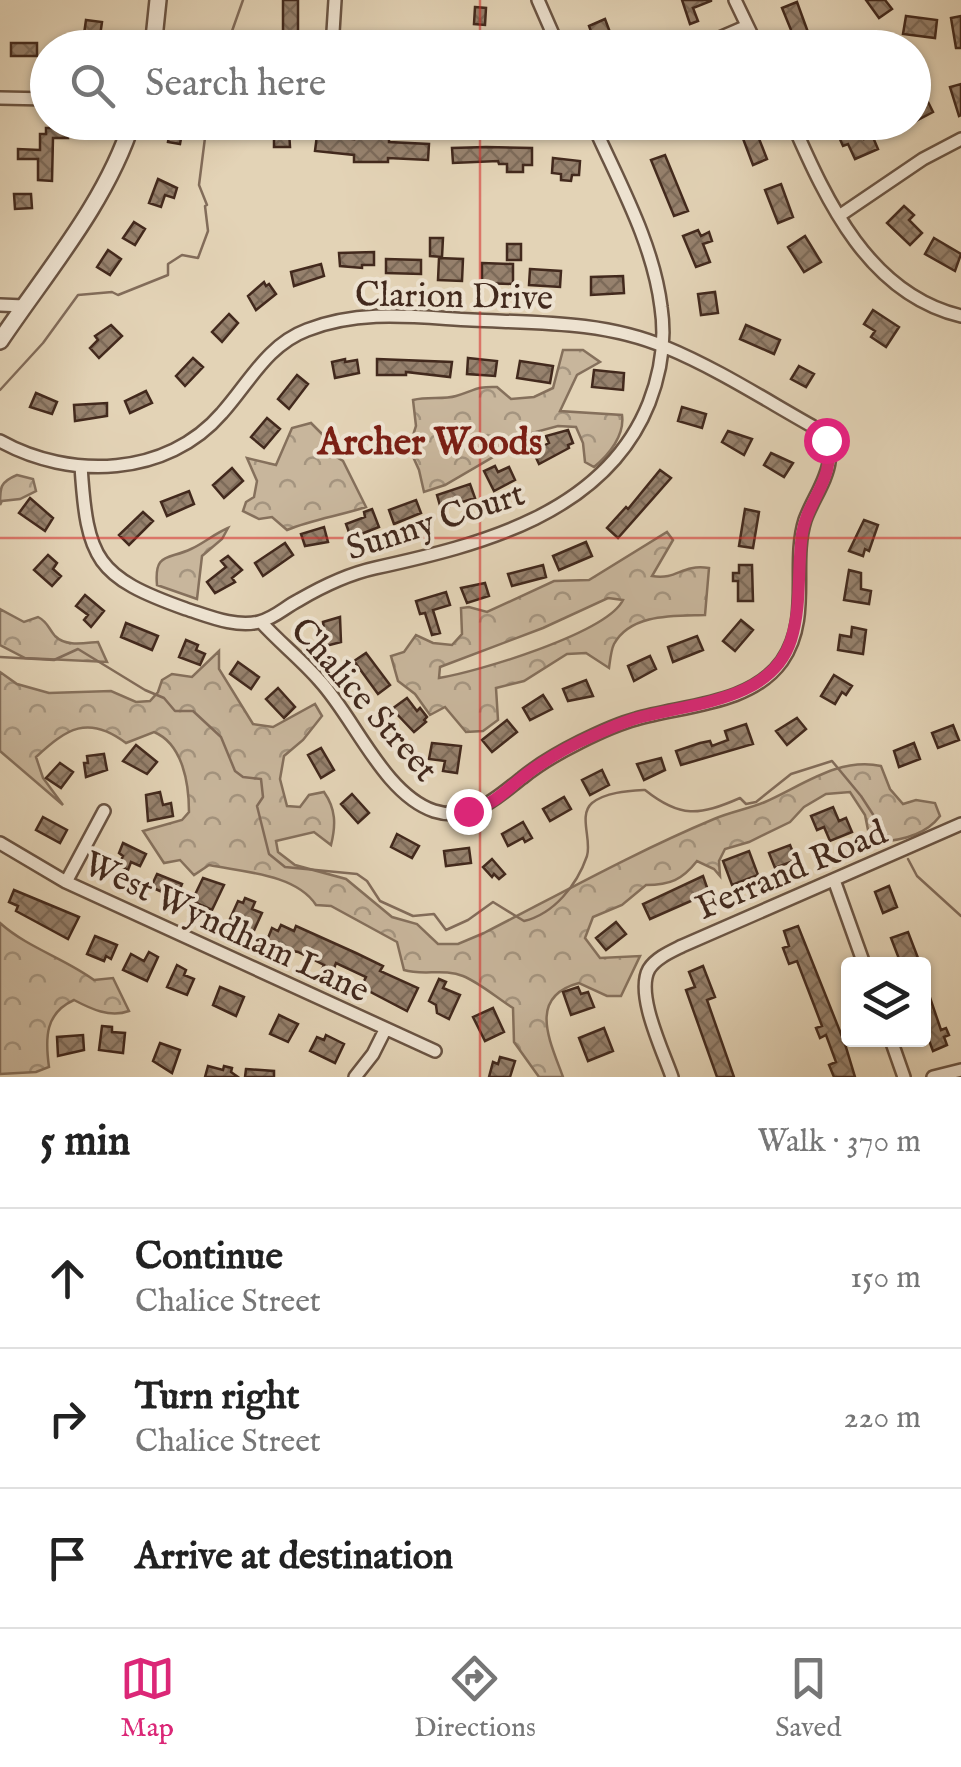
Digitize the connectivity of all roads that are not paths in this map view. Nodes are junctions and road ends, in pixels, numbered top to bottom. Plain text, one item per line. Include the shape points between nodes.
1 (158, 0) edge
2 (335, 0) edge
3 (538, 0) edge
4 (735, 0) edge
5 (747, 26) junction
6 (155, 30) edge
7 (333, 30) edge
8 (551, 30) edge
9 (738, 30) edge
10 (749, 30) edge
11 (0, 98) edge
12 (30, 99) edge
13 (961, 138) edge
14 (126, 140) edge
15 (600, 140) edge
16 (801, 140) edge
17 (839, 216) junction
18 (0, 305) edge
19 (24, 306) junction
20 (961, 316) edge
21 (0, 340) edge
22 (663, 346) junction
23 (820, 431) joint
24 (0, 441) edge
25 (81, 466) junction
26 (261, 622) junction
27 (104, 812) dead end
28 (961, 824) edge
29 (0, 844) edge
30 (834, 880) junction
31 (66, 882) junction
32 (862, 957) edge
33 (385, 1030) junction
34 (893, 1047) edge
35 (435, 1051) dead end
36 (961, 1070) edge
37 (355, 1077) edge
38 (672, 1077) edge
39 (904, 1077) edge
40 (933, 1077) edge

1 - 6 street
2 - 7 street
3 - 8 street
4 - 5 street
5 - 9 street
5 - 10 street
11 - 12 street
13 - 17 street
14 - 19 street via 94,203
15 - 22 street, Sunny Court via 649,254
16 - 17 street
17 - 20 street via 858,248 903,291
18 - 19 street
19 - 21 street
22 - 23 street, Clarion Drive
22 - 25 street, Clarion Drive via 540,321 392,314 345,319 282,343 216,420 168,452 125,466
22 - 26 street, Sunny Court via 634,434 603,473 565,502 512,530 351,575
23 - 26 street, Chalice Street via 830,452 828,471 805,519 798,612 778,666 738,693 636,719 578,743 474,810 443,814 407,796 320,681
24 - 25 street, Clarion Drive via 42,460
25 - 26 street, Chalice Street via 87,530 108,570 146,595 204,615
27 - 31 street
28 - 30 street, Ferrand Road
29 - 31 street, West Wyndham Lane
30 - 32 street
30 - 38 street, Ferrand Road via 682,946 648,971 648,1009
31 - 33 street, West Wyndham Lane
33 - 35 street, West Wyndham Lane
33 - 37 street
34 - 39 street
36 - 40 street

